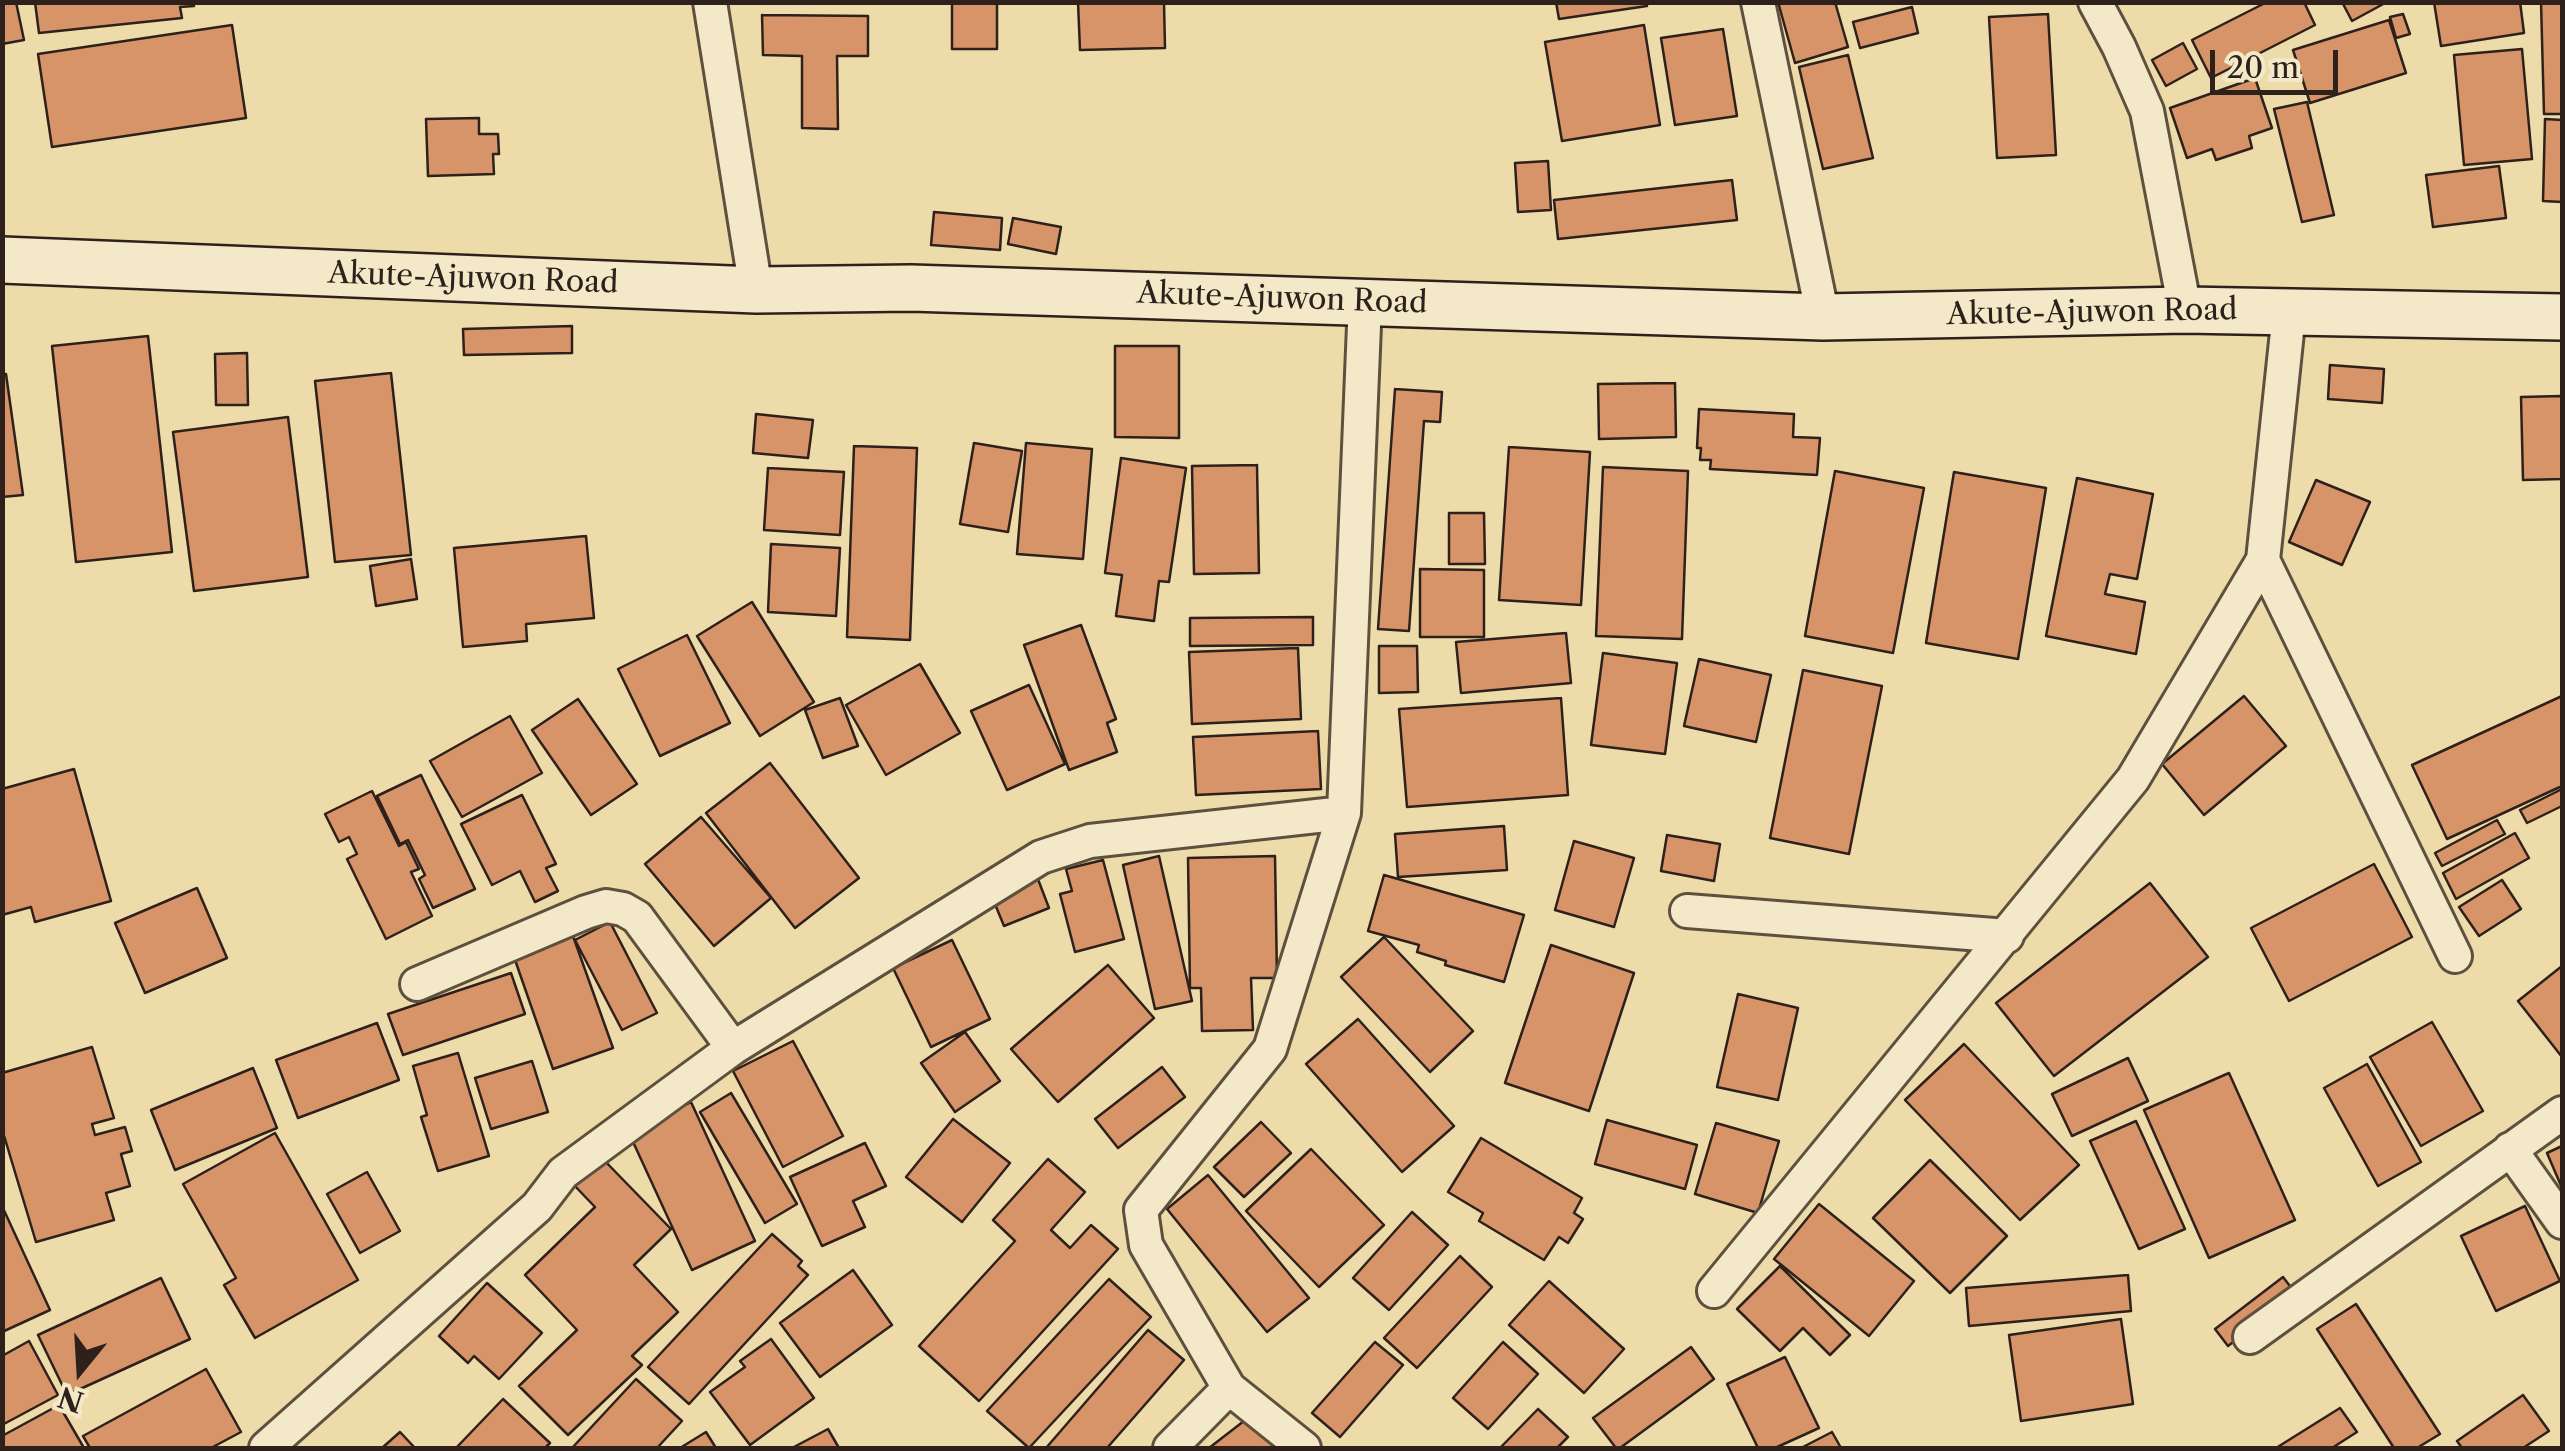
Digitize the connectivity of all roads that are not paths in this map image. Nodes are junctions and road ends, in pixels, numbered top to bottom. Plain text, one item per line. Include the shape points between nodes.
1 (710, 2) edge
2 (1758, 2) edge
3 (2095, 2) edge
4 (4, 253) edge
5 (756, 290) junction
6 (1365, 301) junction
7 (2185, 310) junction
8 (2289, 313) junction
9 (1823, 316) junction
10 (2562, 317) edge
11 (2263, 560) junction
12 (1344, 813) junction
13 (1687, 911) dead end
14 (2006, 936) junction
15 (2455, 956) dead end
16 (418, 984) dead end
17 (734, 1048) junction
18 (2562, 1113) edge
19 (2510, 1149) junction
20 (2562, 1222) edge
21 (1714, 1291) dead end
22 (2250, 1338) dead end
23 (1229, 1388) junction
24 (266, 1448) edge
25 (1170, 1448) edge
26 (1304, 1448) edge

1 - 5 street
2 - 9 street
3 - 7 street via 2147,112
4 - 5 main road, Akute-Ajuwon Road
5 - 6 main road, Akute-Ajuwon Road
6 - 9 main road, Akute-Ajuwon Road
6 - 12 street
7 - 8 main road, Akute-Ajuwon Road
7 - 9 main road, Akute-Ajuwon Road
8 - 10 main road, Akute-Ajuwon Road
8 - 11 street
11 - 14 street via 2133,779
11 - 15 street
12 - 17 street via 1090,841 1041,857
12 - 23 street via 1270,1049 1141,1210 1146,1245
13 - 14 street
14 - 21 street
16 - 17 street via 606,906 637,917
17 - 24 street via 563,1174 537,1207
18 - 19 street
19 - 20 street
19 - 22 street
23 - 25 street
23 - 26 street

